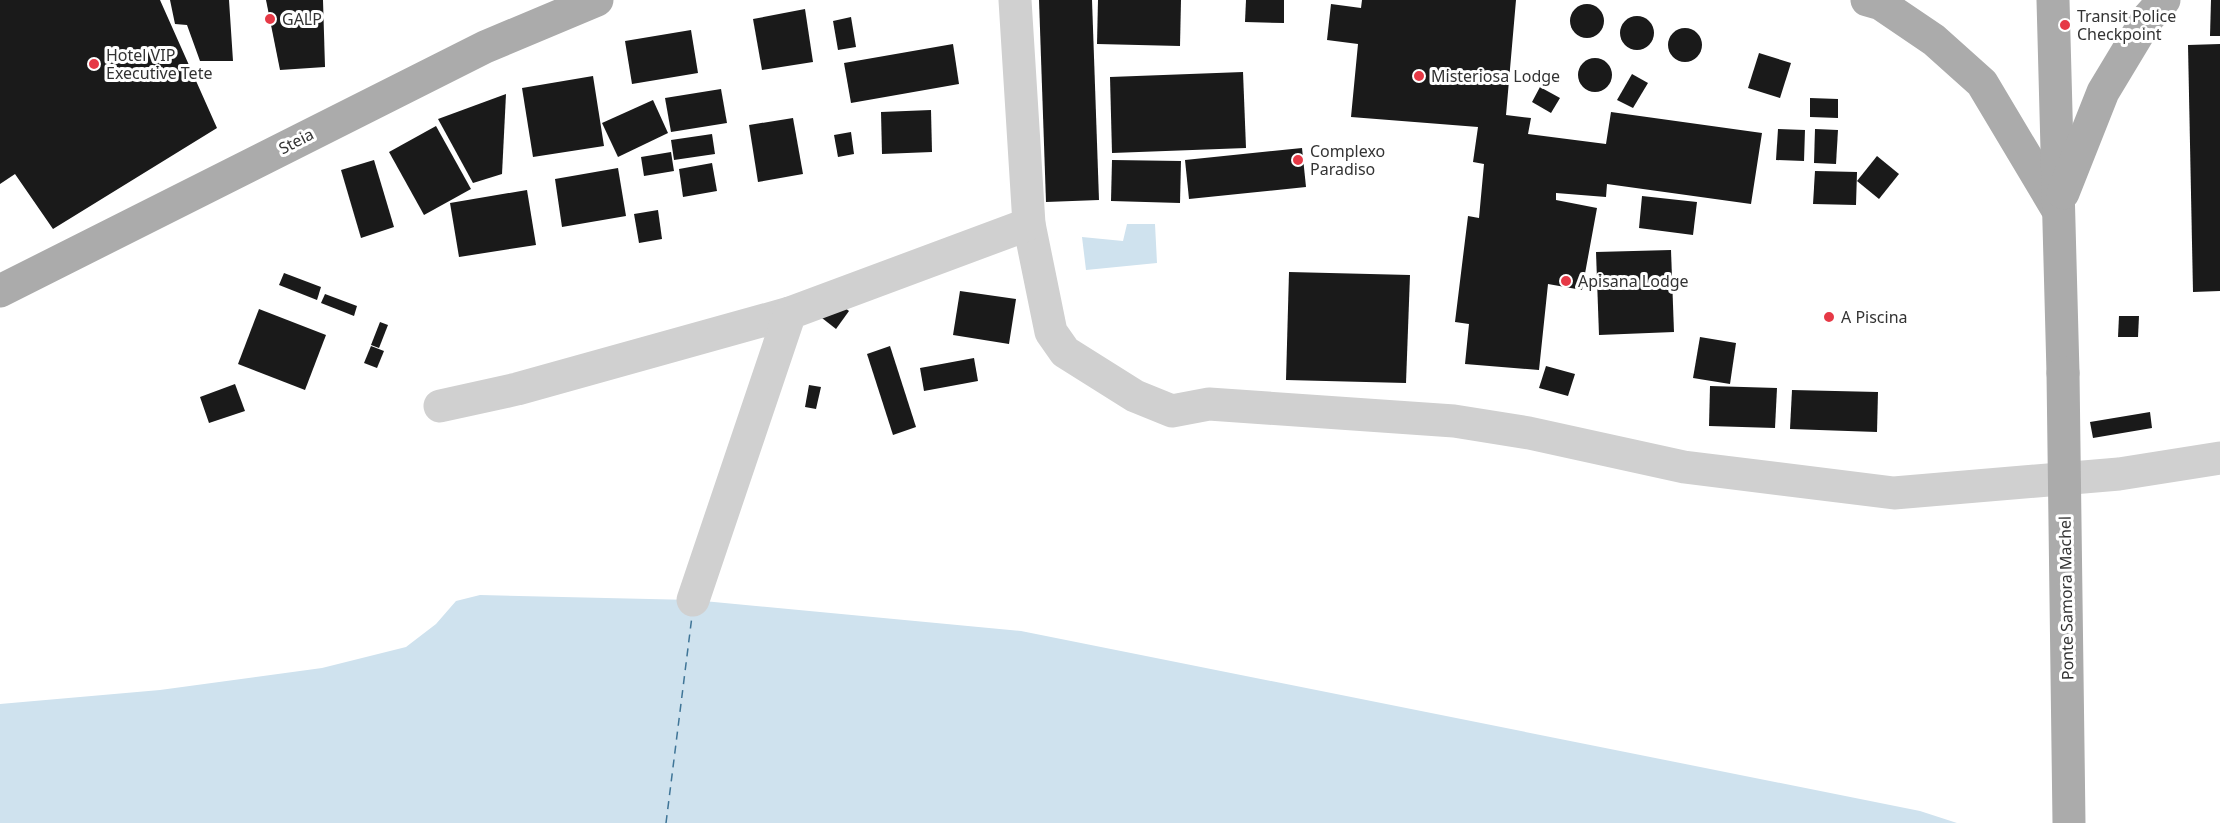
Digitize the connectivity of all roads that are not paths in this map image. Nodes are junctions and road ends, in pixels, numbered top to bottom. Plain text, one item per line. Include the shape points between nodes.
1 (597, 0) edge
2 (1015, 0) edge
3 (1867, 0) edge
4 (2053, 0) edge
5 (2164, 0) edge
6 (2057, 209) junction
7 (1029, 224) junction
8 (0, 291) edge
9 (790, 313) junction
10 (440, 406) dead end
11 (2220, 458) edge
12 (693, 600) dead end
13 (2069, 823) edge

1 - 8 main road, Steia via 484,47
2 - 7 street
3 - 6 main road via 1881,4 1934,40 1982,83
4 - 6 main road, Ponte Samora Machel
5 - 6 main road via 2147,19 2103,92
6 - 13 main road, Ponte Samora Machel, bridge
7 - 9 street
7 - 11 street via 1051,332 1065,352 1135,396 1172,411 1209,404 1454,421 1684,467 1894,493 2119,474
9 - 10 street via 526,387
9 - 12 street

